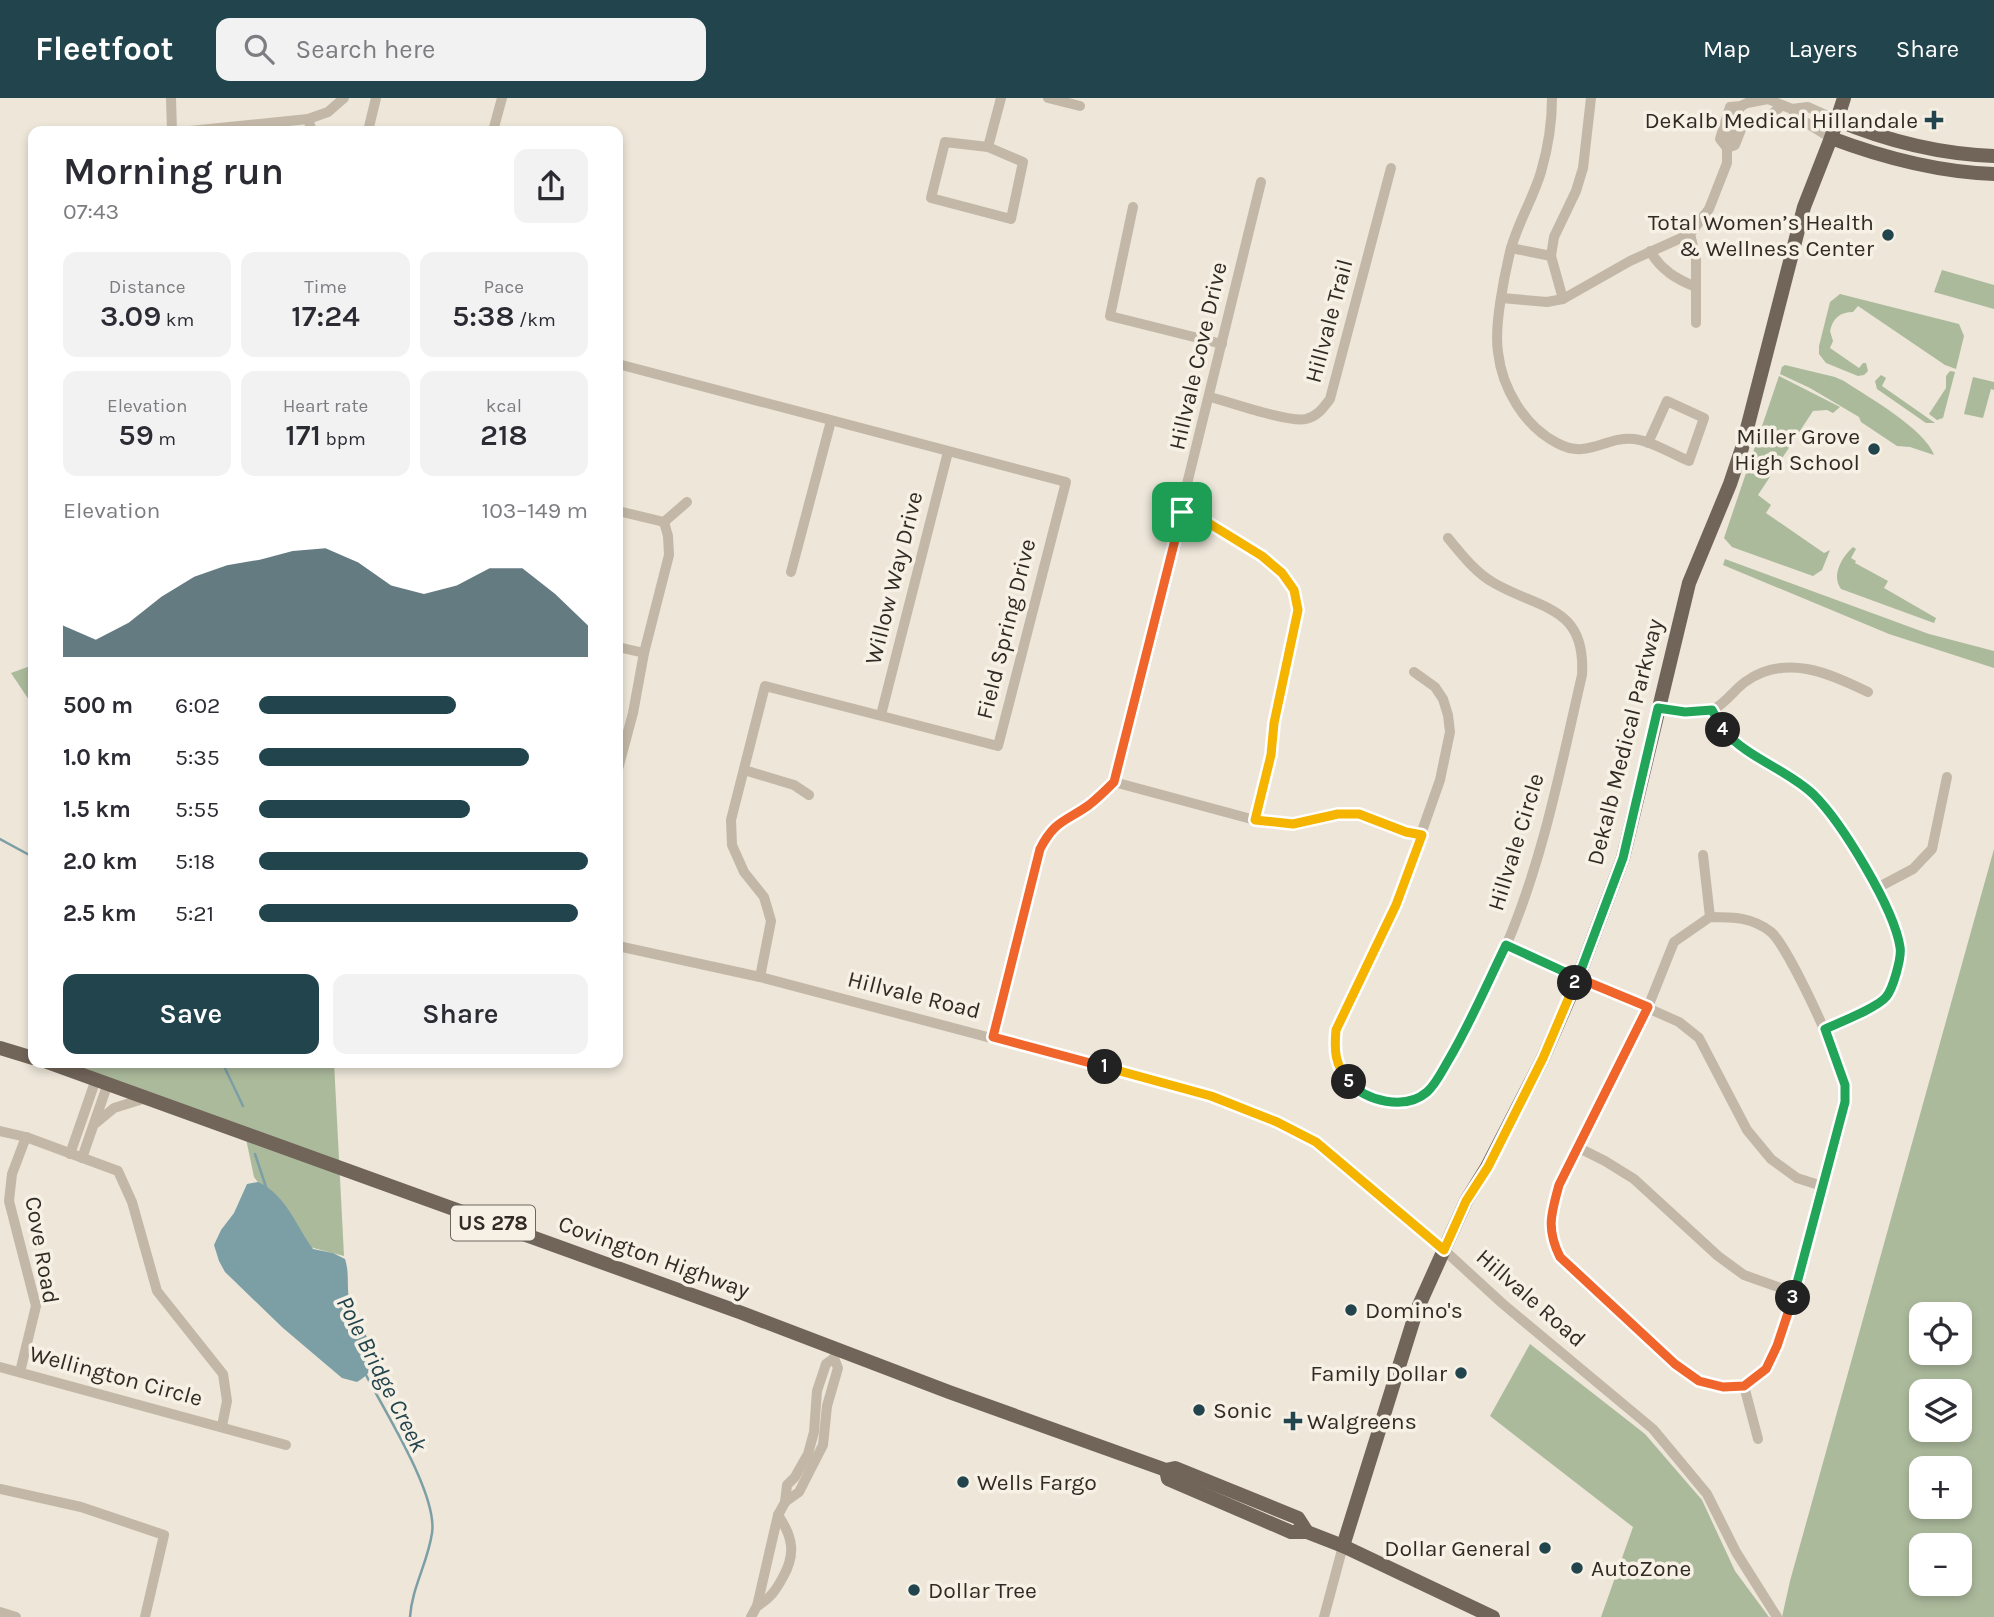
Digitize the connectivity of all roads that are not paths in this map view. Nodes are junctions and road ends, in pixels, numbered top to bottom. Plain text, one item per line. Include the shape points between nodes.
1 (172, 98) edge
2 (344, 98) edge
3 (376, 98) edge
4 (502, 98) edge
5 (1001, 98) edge
6 (1048, 98) edge
7 (1552, 98) edge
8 (1591, 98) edge
9 (1843, 98) edge
10 (1080, 106) dead end
11 (1787, 107) junction
12 (308, 119) junction
13 (1837, 120) junction
14 (1733, 124) junction
15 (172, 126) edge
16 (239, 126) edge
17 (310, 126) edge
18 (369, 126) edge
19 (494, 126) edge
20 (1831, 138) junction
21 (988, 148) junction
22 (1994, 156) edge
23 (1391, 168) dead end
24 (1994, 174) edge
25 (1261, 182) dead end
26 (1133, 207) dead end
27 (1689, 234) junction
28 (1511, 248) junction
29 (1650, 251) junction
30 (1551, 256) junction
31 (1696, 287) junction
32 (1502, 298) junction
33 (1563, 299) junction
34 (1696, 323) dead end
35 (1222, 344) junction
36 (623, 365) edge
37 (1210, 397) junction
38 (831, 421) junction
39 (1648, 443) junction
40 (948, 452) junction
41 (687, 502) dead end
42 (623, 512) edge
43 (1182, 512) junction
44 (664, 522) junction
45 (1448, 538) dead end
46 (791, 572) dead end
47 (623, 648) edge
48 (644, 653) junction
49 (1413, 672) dead end
50 (1868, 692) dead end
51 (1658, 708) junction
52 (1712, 710) junction
53 (881, 715) junction
54 (623, 752) edge
55 (744, 770) junction
56 (1947, 777) dead end
57 (1114, 782) junction
58 (809, 795) dead end
59 (1255, 820) junction
60 (1422, 835) junction
61 (1703, 855) dead end
62 (1877, 888) junction
63 (1710, 917) junction
64 (1506, 945) junction
65 (623, 947) edge
66 (760, 977) junction
67 (1578, 978) junction
68 (1648, 1007) junction
69 (1825, 1029) junction
70 (993, 1037) junction
71 (0, 1048) edge
72 (28, 1056) edge
73 (68, 1068) edge
74 (102, 1081) junction
75 (149, 1098) junction
76 (94, 1125) junction
77 (0, 1131) edge
78 (26, 1137) junction
79 (1579, 1148) junction
80 (70, 1154) junction
81 (82, 1158) junction
82 (1822, 1185) junction
83 (1444, 1250) junction
84 (1795, 1293) junction
85 (835, 1354) junction
86 (0, 1367) edge
87 (20, 1372) junction
88 (1744, 1386) junction
89 (222, 1426) junction
90 (1758, 1438) dead end
91 (286, 1444) dead end
92 (0, 1489) edge
93 (778, 1515) junction
94 (1343, 1546) junction
95 (757, 1606) junction
96 (0, 1612) edge
97 (16, 1617) edge
98 (145, 1617) edge
99 (751, 1617) edge
100 (1324, 1617) edge
101 (1493, 1617) edge
102 (1777, 1617) edge

1 - 15 street
2 - 12 street via 328,112
3 - 18 street
4 - 19 street
5 - 21 street
6 - 10 street
7 - 28 street via 1541,171
8 - 30 street via 1583,168 1554,237
9 - 13 main road, Dekalb Medical Parkway
11 - 13 street via 1808,107
11 - 14 street via 1766,120
11 - 14 street via 1768,99 1741,106
11 - 20 street
12 - 16 street
12 - 17 street
13 - 20 main road, Dekalb Medical Parkway
13 - 22 main road via 1917,146 1959,155
14 - 27 street via 1727,163 1709,209
20 - 24 main road via 1913,164 1957,173
20 - 51 main road, Dekalb Medical Parkway via 1804,207 1742,448 1689,583
21 - 21 street via 945,142 931,198 1011,219 1023,162
23 - 37 street, Hillvale Trail via 1330,399 1321,413 1305,420 1286,418
25 - 35 street, Hillvale Cove Drive
26 - 35 street via 1110,316
27 - 29 street
27 - 31 street via 1696,258
28 - 30 street
28 - 32 street
29 - 31 street via 1666,271
29 - 33 street
30 - 33 street
31 - 34 street
32 - 33 street
32 - 39 street via 1497,350 1506,384 1525,417 1567,448 1592,449 1625,439
35 - 37 street, Hillvale Cove Drive
36 - 38 street, Field Spring Drive
37 - 43 street, Hillvale Cove Drive
38 - 40 street, Field Spring Drive
38 - 46 street
39 - 39 street via 1667,401 1704,418 1689,461
40 - 53 street, Willow Way Drive
40 - 53 street, Field Spring Drive via 1066,482 998,746
41 - 44 street
42 - 44 street
43 - 57 street, Hillvale Cove Drive
43 - 59 street via 1202,519 1262,556 1294,590 1298,610
44 - 48 street via 668,555
45 - 64 street, Hillvale Circle via 1494,583 1554,610 1568,622 1579,638 1583,656 1549,818
47 - 48 street
48 - 54 street
49 - 60 street, Hillvale Circle via 1435,687 1443,699 1450,732
50 - 52 street via 1807,667 1775,667 1747,680
51 - 52 street
51 - 67 main road, Dekalb Medical Parkway via 1623,858
52 - 62 street via 1739,747 1811,793 1831,814
53 - 55 street, Field Spring Drive via 765,686
55 - 58 street via 794,785
55 - 66 street, Field Spring Drive via 731,820 732,845 744,872 764,897 771,921
56 - 62 street via 1932,849 1913,869
57 - 59 street
57 - 70 street via 1089,805 1060,821 1040,849
59 - 60 street via 1293,824 1359,814
60 - 64 street, Hillvale Circle via 1396,905 1336,1030 1337,1065 1354,1088 1371,1098 1402,1102 1427,1093 1455,1049
61 - 63 street
62 - 69 street via 1896,927 1901,950 1896,974 1886,998
63 - 68 street via 1674,942
63 - 69 street via 1737,917 1773,934
64 - 67 street
65 - 66 street, Hillvale Road
66 - 70 street, Hillvale Road
67 - 68 street
67 - 83 main road, Dekalb Medical Parkway via 1543,1058
68 - 79 street
68 - 82 street via 1699,1038 1748,1130 1771,1159 1797,1178
69 - 82 street via 1845,1085 1845,1102
70 - 83 street, Hillvale Road via 1211,1096 1277,1122 1316,1142
71 - 72 main road
73 - 74 main road, Covington Highway / US 278
74 - 75 main road, Covington Highway / US 278
74 - 76 street
74 - 80 street
75 - 76 street via 114,1108
75 - 85 main road, Covington Highway / US 278 via 742,1313
76 - 81 street
77 - 78 street, Wellington Circle
78 - 80 street, Wellington Circle
78 - 87 street, Cove Road via 12,1174 9,1202 36,1306
79 - 84 street via 1634,1180 1744,1275
79 - 88 street via 1559,1185 1550,1216 1552,1241 1560,1257 1699,1381
80 - 81 street, Wellington Circle
81 - 89 street, Wellington Circle via 118,1171 132,1202 157,1291 223,1374 227,1402
82 - 84 street
83 - 94 main road, Dekalb Medical Parkway via 1416,1312
83 - 102 street, Hillvale Road via 1653,1429 1707,1494
84 - 88 street via 1766,1369
85 - 93 street via 826,1364 817,1391 811,1444 801,1474 786,1485
85 - 94 main road, Covington Highway / US 278 via 1166,1471 1168,1479 1291,1532 1307,1532
86 - 87 street, Wellington Circle
87 - 89 street, Wellington Circle
88 - 90 street
89 - 91 street, Wellington Circle
92 - 98 street via 81,1507 164,1535
93 - 95 street
93 - 95 street via 789,1531 792,1558 775,1591
94 - 100 street, Dekalb Medical Parkway
94 - 101 main road, Covington Highway / US 278
95 - 99 street
96 - 97 street

